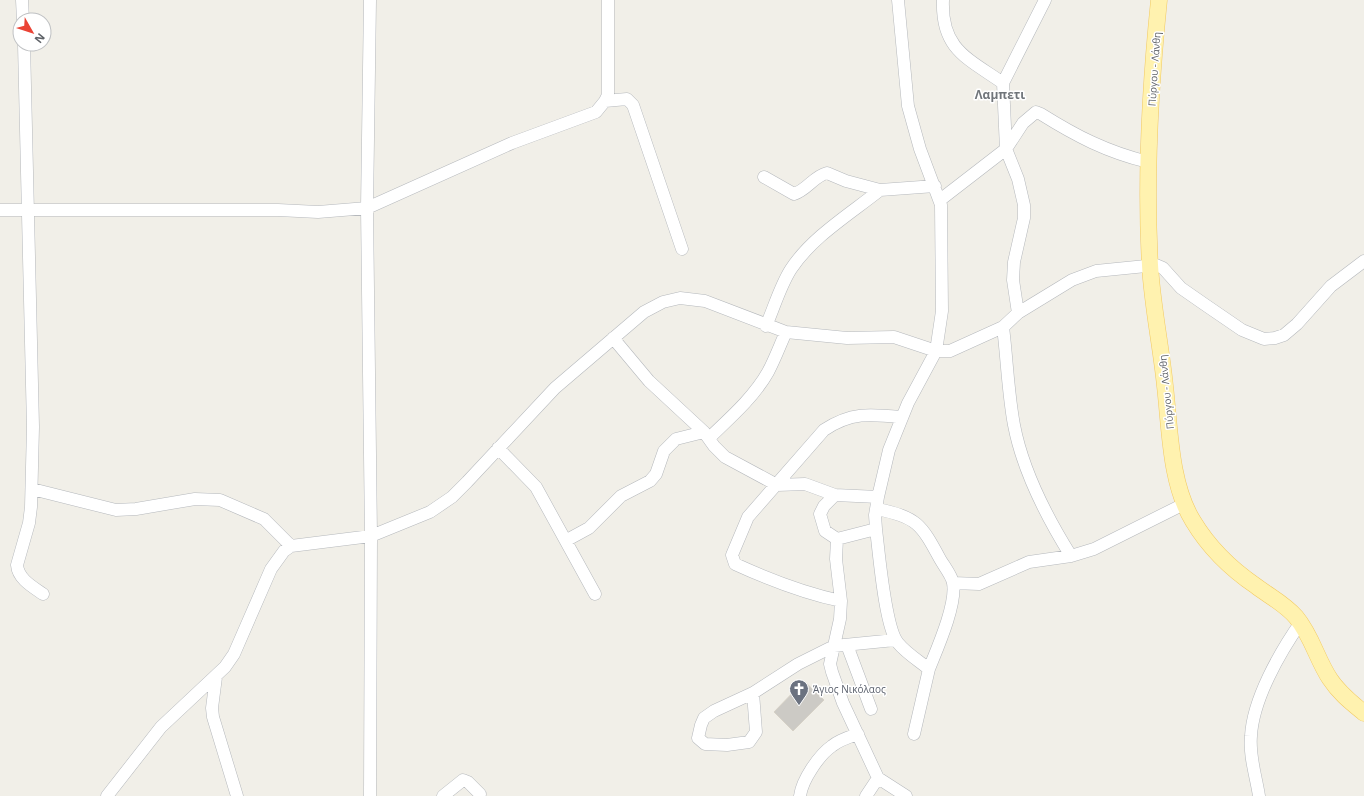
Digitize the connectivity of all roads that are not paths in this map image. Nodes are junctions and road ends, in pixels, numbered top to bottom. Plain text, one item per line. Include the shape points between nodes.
1 (22, 0) edge
2 (370, 0) edge
3 (608, 0) edge
4 (898, 0) edge
5 (943, 0) edge
6 (1045, 0) edge
7 (1160, 0) edge
8 (23, 12) edge
9 (24, 52) edge
10 (1003, 83) junction
11 (605, 101) junction
12 (1006, 150) junction
13 (1148, 162) junction
14 (764, 177) dead end
15 (935, 186) junction
16 (880, 190) junction
17 (940, 200) junction
18 (367, 208) junction
19 (0, 210) edge
20 (29, 210) junction
21 (682, 249) dead end
22 (1364, 261) edge
23 (1150, 266) junction
24 (1018, 313) junction
25 (766, 326) junction
26 (1003, 327) junction
27 (786, 332) junction
28 (613, 338) junction
29 (936, 351) junction
30 (901, 417) junction
31 (707, 435) junction
32 (498, 448) junction
33 (777, 485) junction
34 (32, 489) junction
35 (834, 495) junction
36 (877, 503) junction
37 (1184, 504) junction
38 (876, 530) junction
39 (371, 536) junction
40 (837, 539) junction
41 (567, 540) junction
42 (292, 546) junction
43 (1071, 556) junction
44 (953, 583) junction
45 (43, 594) dead end
46 (595, 594) dead end
47 (841, 601) junction
48 (1301, 622) junction
49 (895, 640) junction
50 (847, 645) junction
51 (834, 646) junction
52 (929, 668) junction
53 (216, 676) junction
54 (753, 693) junction
55 (871, 710) dead end
56 (1364, 713) edge
57 (858, 734) junction
58 (914, 734) dead end
59 (878, 778) junction
60 (480, 794) dead end
61 (107, 796) edge
62 (238, 796) edge
63 (370, 796) edge
64 (444, 796) edge
65 (800, 796) edge
66 (866, 796) edge
67 (906, 796) edge
68 (1259, 796) edge

1 - 8 street
2 - 18 street
3 - 11 street via 608,94
4 - 15 street via 908,106 920,149
5 - 10 street via 944,24 948,37 968,59
6 - 10 street
7 - 13 main road, Πύργου - Λάνθη
9 - 20 street
10 - 12 street
11 - 18 street via 596,112 540,132
11 - 21 street via 627,99 633,105
12 - 13 street via 1023,123 1036,112 1089,142 1119,155
12 - 17 street
12 - 24 street via 1018,179 1024,205 1024,218 1014,262 1013,280
13 - 23 main road, Πύργου - Λάνθη
14 - 16 street via 794,194 827,173
15 - 16 street
15 - 17 street
16 - 25 street via 799,258 790,271
17 - 29 street via 943,216 942,311
18 - 20 street via 318,212
18 - 39 street
19 - 20 street
20 - 34 street
22 - 23 street via 1332,286 1284,335 1264,339 1242,330 1181,288 1160,266
23 - 24 street via 1114,268 1085,275 1055,289
23 - 37 main road, Πύργου - Λάνθη via 1171,446
24 - 26 street
25 - 27 street
25 - 28 street via 722,306 680,298 663,302 644,312
26 - 29 street via 950,351
26 - 43 street via 1011,406 1019,448 1047,517
27 - 29 street via 847,338 894,337
27 - 31 street via 762,382 752,395
28 - 31 street via 649,382
28 - 32 street via 555,388
29 - 30 street
30 - 33 street via 868,414 833,424 817,436
30 - 36 street via 885,466
31 - 33 street via 725,457
31 - 41 street via 676,439 664,451 656,474 650,481 621,496 589,528
32 - 39 street via 452,497 430,512
32 - 41 street via 536,487
33 - 35 street via 805,484
33 - 47 street via 748,517 732,555 733,562 810,595
34 - 42 street via 116,510 136,509 195,498 220,500 264,519
34 - 45 street via 30,523 20,553 18,570 23,578
35 - 36 street
35 - 40 street via 820,514 825,531
36 - 38 street
36 - 44 street via 919,524
37 - 43 street via 1114,540
37 - 48 main road, Πύργου - Λάνθη via 1192,521 1225,561
38 - 40 street
38 - 49 street via 889,621
39 - 42 street
39 - 63 street
40 - 47 street via 836,559
41 - 46 street
42 - 53 street via 284,551 271,569 234,654
43 - 44 street via 1029,562 979,584
44 - 52 street via 943,633
47 - 51 street
48 - 56 main road, Πύργου - Λάνθη via 1329,678
48 - 68 street via 1270,675 1252,725 1251,752
49 - 50 street
49 - 52 street
50 - 51 street
50 - 55 street
51 - 54 street via 798,664
51 - 57 street via 830,664 832,672
52 - 58 street
53 - 61 street via 161,727
53 - 62 street via 213,717
54 - 54 street via 704,718 700,725 699,741 705,744 727,745 749,742 756,732
57 - 59 street
57 - 65 street via 840,741 826,751 807,777
59 - 66 street
59 - 67 street
60 - 64 street via 463,780

